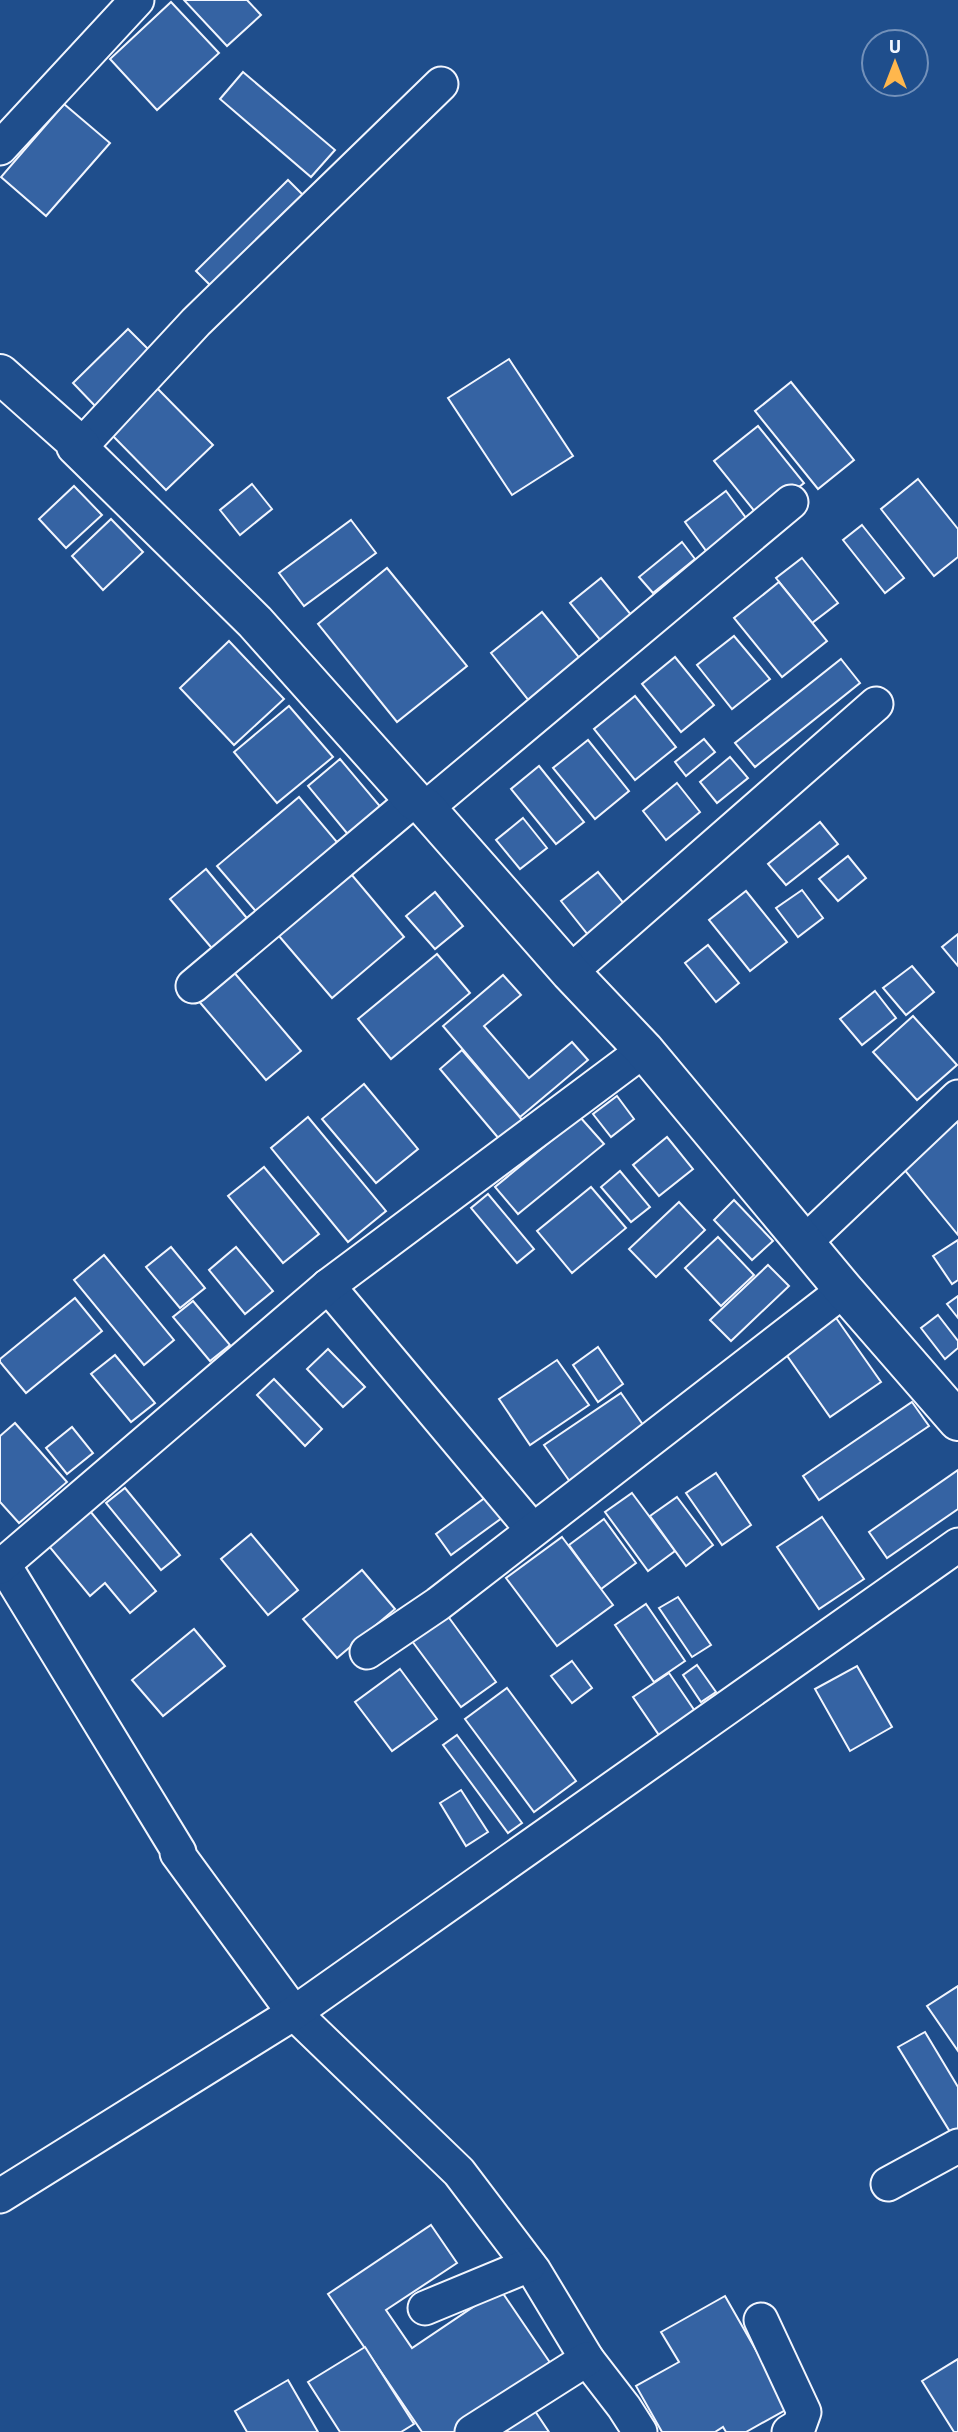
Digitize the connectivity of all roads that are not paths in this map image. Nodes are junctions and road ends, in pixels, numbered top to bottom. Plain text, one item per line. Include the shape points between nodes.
1 (137, 0) edge
2 (441, 84) dead end
3 (0, 148) edge
4 (0, 374) edge
5 (81, 446) junction
6 (791, 502) dead end
7 (876, 704) dead end
8 (420, 804) junction
9 (570, 972) junction
10 (192, 985) dead end
11 (644, 1050) junction
12 (958, 1097) edge
13 (804, 1243) junction
14 (328, 1286) junction
15 (844, 1290) junction
16 (958, 1421) edge
17 (532, 1529) junction
18 (958, 1545) edge
19 (1, 1566) edge
20 (367, 1652) dead end
21 (294, 2013) junction
22 (958, 2146) edge
23 (888, 2185) dead end
24 (0, 2196) edge
25 (529, 2265) junction
26 (425, 2308) dead end
27 (761, 2320) dead end
28 (587, 2359) junction
29 (472, 2432) edge
30 (640, 2432) edge
31 (789, 2432) edge

1 - 3 street
2 - 5 street via 196,322
4 - 5 highway
5 - 8 highway via 76,446 255,622
6 - 8 street
7 - 9 street
8 - 9 highway
8 - 10 street
9 - 11 highway
11 - 13 highway
11 - 14 street
12 - 13 street
13 - 15 highway
14 - 17 street
14 - 19 street
15 - 16 highway
15 - 17 street
17 - 20 street via 438,1604
18 - 21 street
19 - 21 street via 5,1565 177,1853
21 - 24 street
21 - 25 street via 459,2172
22 - 23 street
25 - 26 street
25 - 28 street
27 - 31 street via 804,2412 799,2426
28 - 29 street
28 - 30 street

